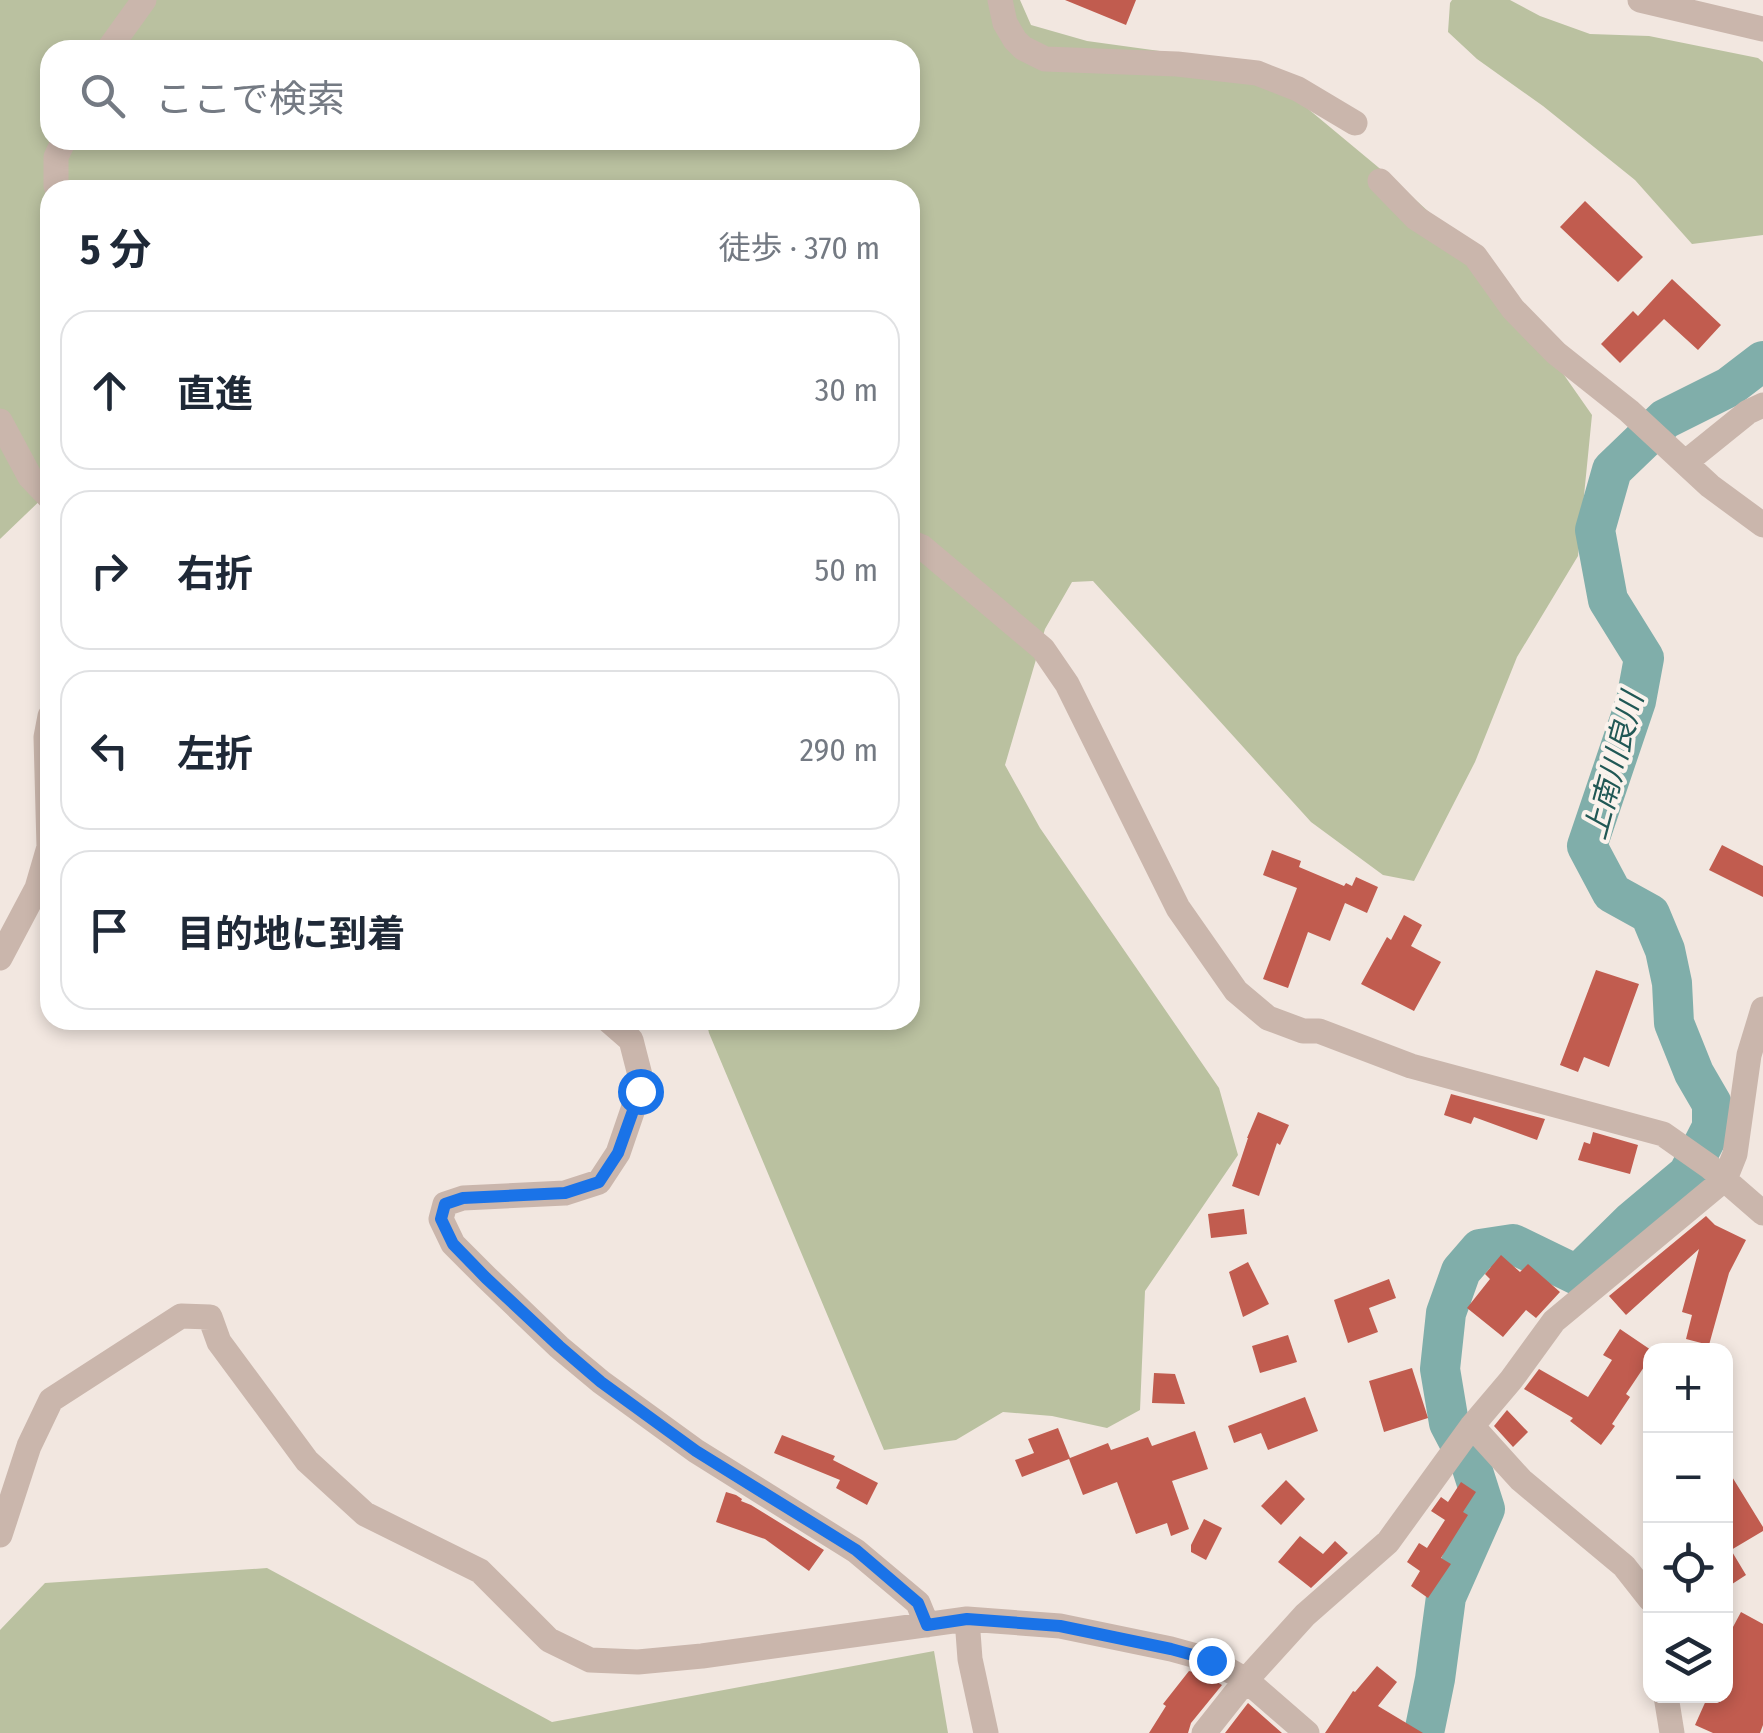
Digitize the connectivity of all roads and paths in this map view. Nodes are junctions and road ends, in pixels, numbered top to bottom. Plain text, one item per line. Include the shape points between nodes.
1 (144, 0) edge
2 (1000, 0) edge
3 (1640, 0) edge
4 (1763, 29) edge
5 (115, 40) edge
6 (1355, 123) dead end
7 (59, 150) edge
8 (56, 180) edge
9 (1380, 181) dead end
10 (1763, 405) edge
11 (0, 421) edge
12 (1686, 462) junction
13 (40, 488) edge
14 (1763, 526) edge
15 (920, 547) edge
16 (40, 878) edge
17 (0, 958) edge
18 (1763, 1009) edge
19 (620, 1030) edge
20 (1717, 1173) junction
21 (1763, 1213) edge
22 (1472, 1426) junction
23 (0, 1535) edge
24 (1643, 1590) edge
25 (967, 1619) junction
26 (927, 1625) junction
27 (1246, 1680) junction
28 (1667, 1703) edge
29 (986, 1733) edge
30 (1204, 1733) edge
31 (1307, 1733) edge
32 (1672, 1733) edge

1 - 5 street
2 - 6 street via 1015,40 1045,58 1256,73
3 - 4 street
7 - 8 street
9 - 12 street via 1416,218 1475,256 1513,309 1556,352
10 - 12 street
11 - 13 street
12 - 14 street
15 - 20 street via 1043,649 1178,908 1236,991 1268,1018 1411,1066 1663,1134
16 - 17 street
18 - 20 street via 1749,1054 1735,1154
19 - 26 street via 631,1040 642,1083 618,1153 599,1182 565,1193 445,1204 441,1219 453,1244 601,1382 696,1451 856,1550 918,1603
20 - 21 street
20 - 22 street via 1554,1322
22 - 24 street via 1521,1480 1624,1566
22 - 27 street via 1388,1542
23 - 26 street via 51,1400 181,1316 210,1317 218,1342 307,1461 350,1501 480,1571 549,1640 590,1660 702,1656
25 - 26 street
25 - 27 street via 1060,1626 1171,1649 1211,1660
25 - 29 street
27 - 30 street
27 - 31 street
28 - 32 street

